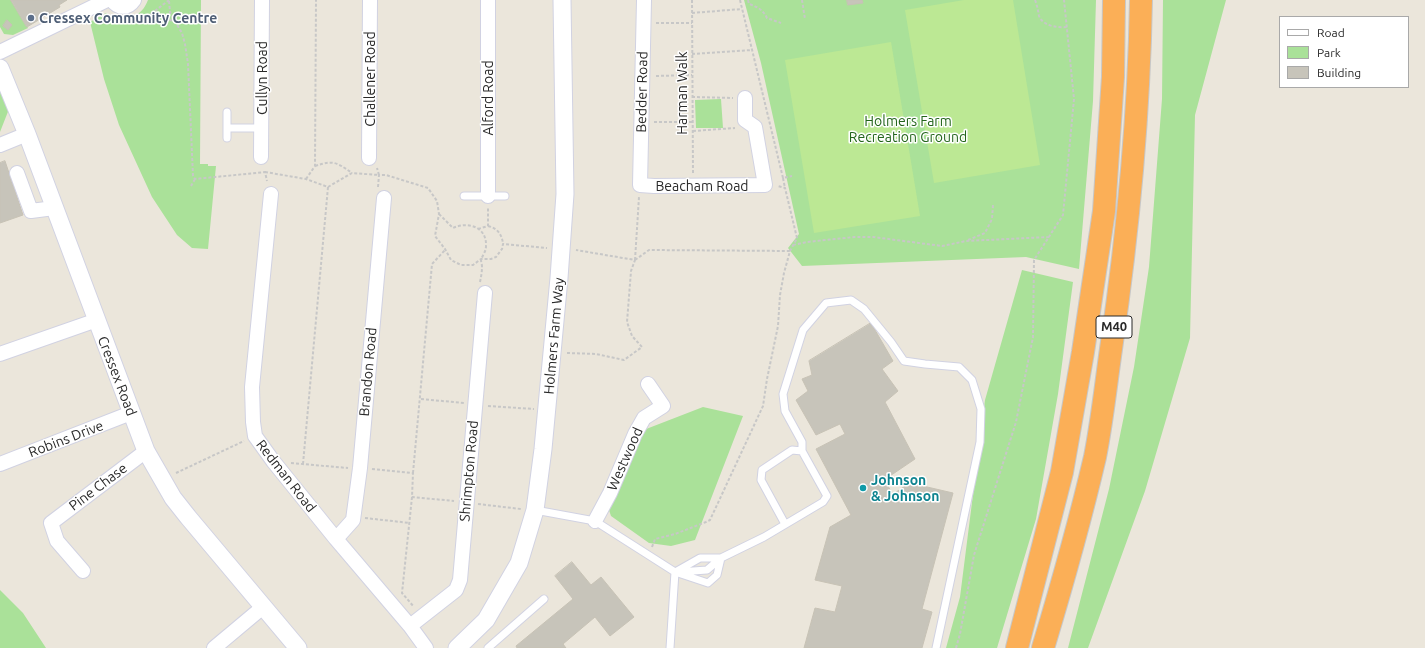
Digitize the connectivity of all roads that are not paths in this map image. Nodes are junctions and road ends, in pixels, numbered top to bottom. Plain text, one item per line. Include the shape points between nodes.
1 (107, 0) edge
2 (112, 0) edge
3 (134, 0) edge
4 (262, 0) edge
5 (370, 0) edge
6 (488, 0) edge
7 (562, 0) edge
8 (644, 0) edge
9 (1114, 0) edge
10 (1141, 0) edge
11 (0, 52) edge
12 (0, 68) edge
13 (745, 98) road end
14 (227, 112) dead end
15 (227, 128) junction
16 (261, 128) junction
17 (27, 134) junction
18 (227, 138) dead end
19 (0, 145) edge
20 (261, 157) dead end
21 (370, 158) road end
22 (17, 173) dead end
23 (640, 185) joint
24 (271, 194) dead end
25 (464, 196) dead end
26 (488, 196) junction
27 (505, 196) dead end
28 (384, 198) dead end
29 (54, 208) junction
30 (485, 293) road end
31 (96, 320) junction
32 (0, 354) edge
33 (648, 384) dead end
34 (131, 413) junction
35 (146, 451) junction
36 (802, 451) junction
37 (0, 464) edge
38 (535, 510) junction
39 (595, 521) junction
40 (785, 524) junction
41 (336, 539) junction
42 (721, 558) junction
43 (83, 571) dead end
44 (675, 572) junction
45 (544, 599) dead end
46 (263, 607) junction
47 (410, 626) junction
48 (463, 646) edge
49 (214, 648) edge
50 (298, 648) edge
51 (426, 648) edge
52 (488, 648) edge
53 (670, 648) edge
54 (936, 648) edge
55 (1017, 648) edge
56 (1043, 648) edge

1 - 11 street
2 - 3 street via 122,7 130,5
4 - 16 street, Cullyn Road
5 - 21 street, Challener Road
6 - 26 street, Alford Road
7 - 38 street, Holmers Farm Way via 565,194 543,449
8 - 23 street, Bedder Road
9 - 55 highway, M40 via 1113,77 1104,211 1062,472
10 - 56 highway, M40 via 1133,168 1095,455 1065,575
12 - 17 street, Cressex Road
13 - 23 street, Beacham Road via 745,120 755,127 777,184
14 - 15 lane
15 - 16 lane
15 - 18 lane
16 - 20 street, Cullyn Road
17 - 19 street
17 - 29 street, Cressex Road
22 - 29 street via 31,211
24 - 41 street, Redman Road via 252,387 255,436
25 - 26 lane
26 - 27 lane
28 - 41 street, Brandon Road via 354,517
29 - 31 street, Cressex Road
30 - 47 street, Shrimpton Road via 460,580 456,590
31 - 32 street
31 - 34 street, Cressex Road
33 - 39 street, Westwood via 663,406 644,418
34 - 35 street, Cressex Road
34 - 37 street, Robins Drive
35 - 43 street, Pine Chase via 51,522 57,541
35 - 46 street, Cressex Road via 176,503
36 - 40 lane via 827,496 823,502
36 - 40 lane via 792,450 762,470 761,480
36 - 54 lane via 802,442 785,411 783,394 803,330 826,303 851,300 864,309 904,361 959,367 972,380 981,409 980,442
38 - 39 lane
38 - 48 street, Holmers Farm Way via 519,563 486,620
39 - 44 lane
40 - 42 lane
41 - 47 street, Redman Road
42 - 44 lane via 700,558
42 - 44 lane via 707,570
42 - 44 lane via 717,575 708,583
44 - 53 lane
45 - 52 lane
46 - 49 street
46 - 50 street, Cressex Road
47 - 51 street, Redman Road

